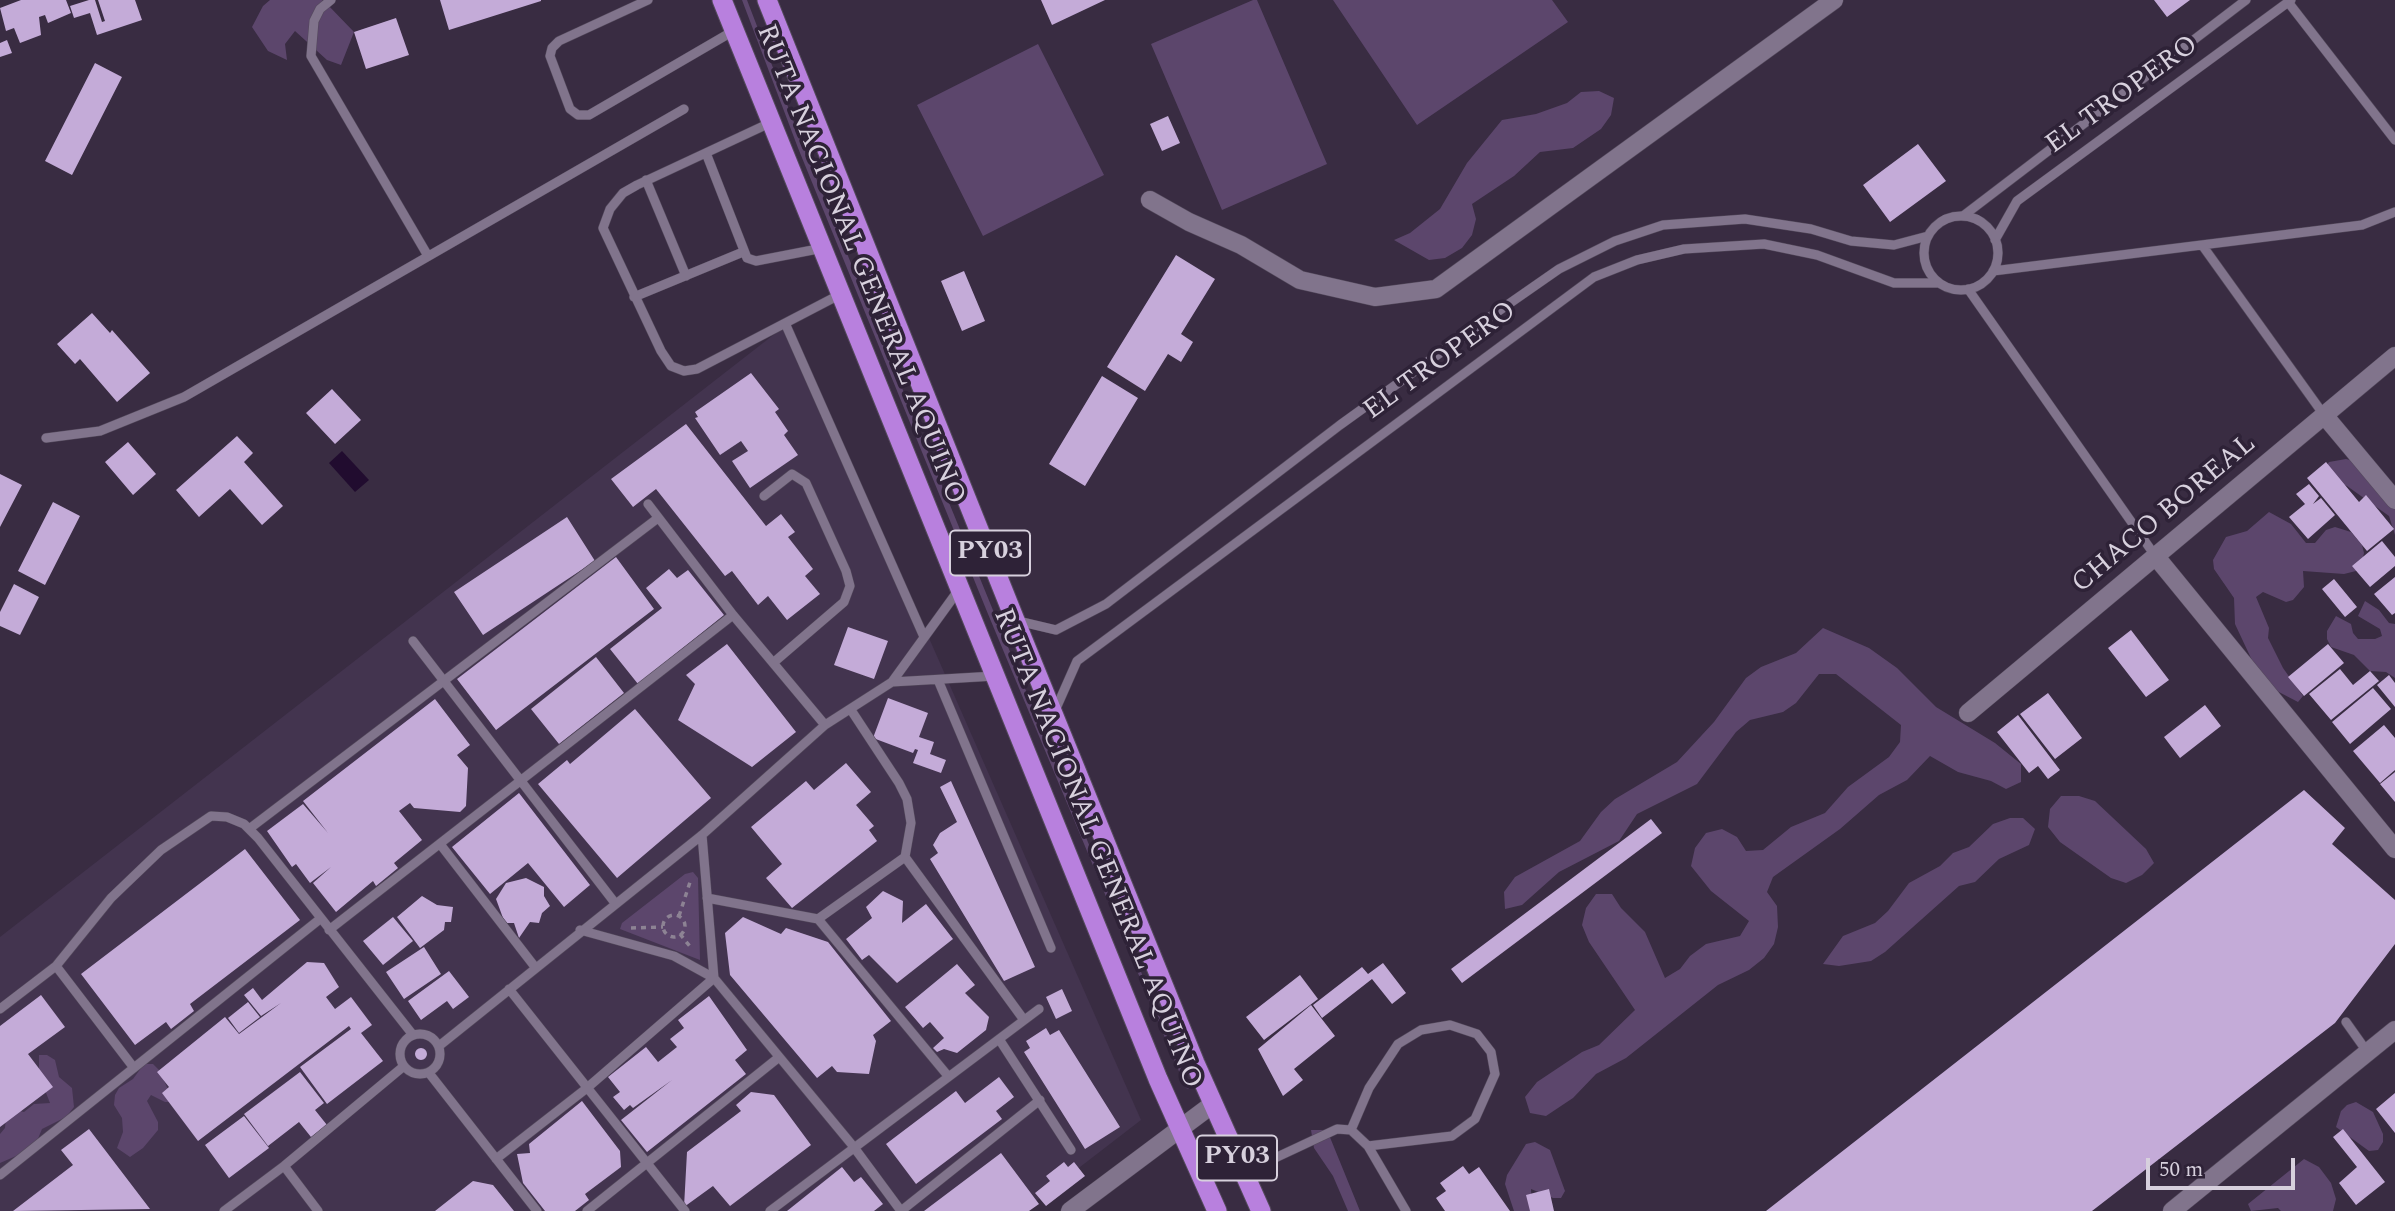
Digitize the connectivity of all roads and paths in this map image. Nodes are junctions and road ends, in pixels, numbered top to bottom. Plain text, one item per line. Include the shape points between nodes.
1 (331, 0) edge
2 (648, 0) edge
3 (722, 0) edge
4 (767, 0) edge
5 (1834, 0) edge
6 (2246, 0) edge
7 (2290, 1) edge
8 (735, 30) junction
9 (684, 109) dead end
10 (772, 122) junction
11 (2395, 140) edge
12 (706, 153) junction
13 (646, 180) junction
14 (1150, 200) dead end
15 (2395, 212) edge
16 (1963, 216) junction
17 (1928, 236) junction
18 (1995, 240) junction
19 (2202, 245) junction
20 (823, 248) junction
21 (743, 252) junction
22 (429, 256) junction
23 (1993, 271) junction
24 (686, 276) junction
25 (1938, 283) junction
26 (1968, 289) junction
27 (841, 294) junction
28 (634, 297) junction
29 (785, 323) junction
30 (2395, 356) edge
31 (2325, 415) junction
32 (47, 438) dead end
33 (764, 496) dead end
34 (2395, 500) edge
35 (648, 504) dead end
36 (658, 518) junction
37 (2157, 558) junction
38 (960, 588) junction
39 (733, 615) junction
40 (1015, 621) junction
41 (924, 637) junction
42 (413, 641) dead end
43 (773, 663) junction
44 (995, 676) junction
45 (938, 680) junction
46 (444, 681) junction
47 (892, 682) junction
48 (851, 710) junction
49 (1968, 713) dead end
50 (1053, 714) junction
51 (825, 724) junction
52 (519, 780) junction
53 (249, 829) junction
54 (702, 835) junction
55 (440, 844) junction
56 (2395, 849) edge
57 (905, 857) junction
58 (694, 870) dead end
59 (707, 898) junction
60 (615, 903) junction
61 (679, 916) junction
62 (320, 919) junction
63 (818, 919) junction
64 (663, 927) junction
65 (619, 928) dead end
66 (329, 930) junction
67 (580, 930) junction
68 (1051, 948) dead end
69 (56, 966) junction
70 (535, 967) junction
71 (714, 978) junction
72 (509, 989) junction
73 (0, 1009) edge
74 (1040, 1009) dead end
75 (1024, 1020) junction
76 (2346, 1022) dead end
77 (2395, 1030) edge
78 (413, 1035) junction
79 (999, 1039) junction
80 (439, 1046) junction
81 (2368, 1053) junction
82 (778, 1058) junction
83 (404, 1066) junction
84 (134, 1068) junction
85 (429, 1073) junction
86 (948, 1076) junction
87 (587, 1088) junction
88 (1040, 1100) junction
89 (1213, 1104) junction
90 (1181, 1130) junction
91 (1351, 1130) junction
92 (853, 1146) junction
93 (1368, 1146) junction
94 (1071, 1150) dead end
95 (496, 1159) junction
96 (646, 1164) junction
97 (284, 1166) junction
98 (1244, 1173) junction
99 (0, 1175) edge
100 (225, 1211) edge
101 (318, 1211) edge
102 (537, 1211) edge
103 (587, 1211) edge
104 (685, 1211) edge
105 (770, 1211) edge
106 (901, 1211) edge
107 (1070, 1211) edge
108 (1217, 1211) edge
109 (1261, 1211) edge
110 (1406, 1211) edge
111 (2172, 1211) edge

1 - 22 lane via 314,21 312,56
2 - 8 lane via 552,48 550,57 569,109 578,115 589,115
3 - 8 highway, RUTA NACIONAL GENERAL AQUINO / PY03
4 - 40 highway, RUTA NACIONAL GENERAL AQUINO / PY03
5 - 14 street via 1436,289 1375,297 1300,280
6 - 16 lane, EL TROPERO
7 - 11 lane
7 - 18 lane, EL TROPERO via 2017,201
8 - 10 highway, RUTA NACIONAL GENERAL AQUINO / PY03
9 - 22 lane
10 - 12 lane
10 - 20 highway, RUTA NACIONAL GENERAL AQUINO / PY03
12 - 13 lane
12 - 21 lane
13 - 24 lane
13 - 28 lane via 623,194 610,209 603,228
15 - 19 lane via 2362,225
16 - 17 lane via 1943,221
16 - 18 lane via 1983,223
17 - 25 lane via 1926,266
17 - 40 lane, EL TROPERO via 1894,245 1745,219 1663,225 1615,240 1559,269 1490,317 1106,604 1056,630
18 - 23 lane
19 - 23 lane
19 - 31 lane
20 - 21 lane via 756,261
20 - 27 highway, RUTA NACIONAL GENERAL AQUINO / PY03
21 - 24 lane
22 - 32 lane via 184,397 100,430
23 - 26 lane
24 - 28 lane
25 - 26 lane
25 - 50 lane, EL TROPERO via 1895,283 1817,255 1764,244 1684,249 1594,277 1077,661
26 - 37 lane
27 - 29 lane
27 - 38 highway, RUTA NACIONAL GENERAL AQUINO / PY03
28 - 29 lane via 671,366 684,371 697,369
29 - 41 lane
30 - 31 street, CHACO BOREAL
31 - 34 street
31 - 37 street, CHACO BOREAL
33 - 43 lane via 792,474 806,483 850,586 844,602
35 - 36 lane
36 - 39 lane
36 - 46 lane
37 - 49 street, CHACO BOREAL
37 - 56 street
38 - 41 lane
38 - 44 highway, RUTA NACIONAL GENERAL AQUINO / PY03
39 - 43 lane
39 - 52 lane
40 - 50 highway, RUTA NACIONAL GENERAL AQUINO / PY03
41 - 47 lane
42 - 46 lane
43 - 51 lane
44 - 45 lane
44 - 90 highway, RUTA NACIONAL GENERAL AQUINO / PY03
45 - 47 lane
45 - 68 lane
46 - 52 lane
46 - 53 lane
47 - 48 lane
48 - 51 lane
48 - 57 lane via 907,799 911,823
50 - 89 highway, RUTA NACIONAL GENERAL AQUINO / PY03
51 - 54 lane
52 - 55 lane
52 - 60 lane
53 - 62 lane
53 - 69 lane via 227,817 211,816 161,850 111,898
54 - 59 lane
54 - 60 lane
55 - 66 lane
55 - 70 lane
57 - 63 lane
57 - 75 lane
58 - 61 path
59 - 63 lane
59 - 71 lane
60 - 67 lane
61 - 64 path via 668,917
61 - 64 path via 685,925 680,934 670,936
62 - 66 lane
62 - 84 lane
63 - 86 lane
64 - 65 path
66 - 78 lane
67 - 70 lane
67 - 71 lane via 674,956
69 - 73 lane
69 - 84 lane
70 - 72 lane
71 - 82 lane
71 - 87 lane
72 - 80 lane
72 - 87 lane
74 - 75 lane
75 - 79 lane
76 - 81 lane
77 - 81 street
78 - 80 lane via 431,1037
78 - 83 lane via 400,1049
79 - 86 lane
79 - 88 lane
80 - 85 lane via 438,1064
81 - 111 street
82 - 92 lane
82 - 96 lane
83 - 85 lane via 412,1073
83 - 97 lane
84 - 99 lane
85 - 95 lane
86 - 92 lane
87 - 95 lane
87 - 96 lane
88 - 94 lane
88 - 106 lane
89 - 90 street
89 - 98 highway, RUTA NACIONAL GENERAL AQUINO / PY03
90 - 107 street
90 - 108 highway, RUTA NACIONAL GENERAL AQUINO / PY03
91 - 93 lane
91 - 93 lane via 1369,1088 1398,1044 1421,1030 1450,1025 1477,1034 1491,1052 1495,1074 1475,1119 1452,1136
91 - 98 lane via 1337,1129
92 - 105 lane
92 - 106 lane
93 - 110 lane
95 - 102 lane
96 - 103 lane
96 - 104 lane
97 - 100 lane
97 - 101 lane
98 - 109 highway, RUTA NACIONAL GENERAL AQUINO / PY03

